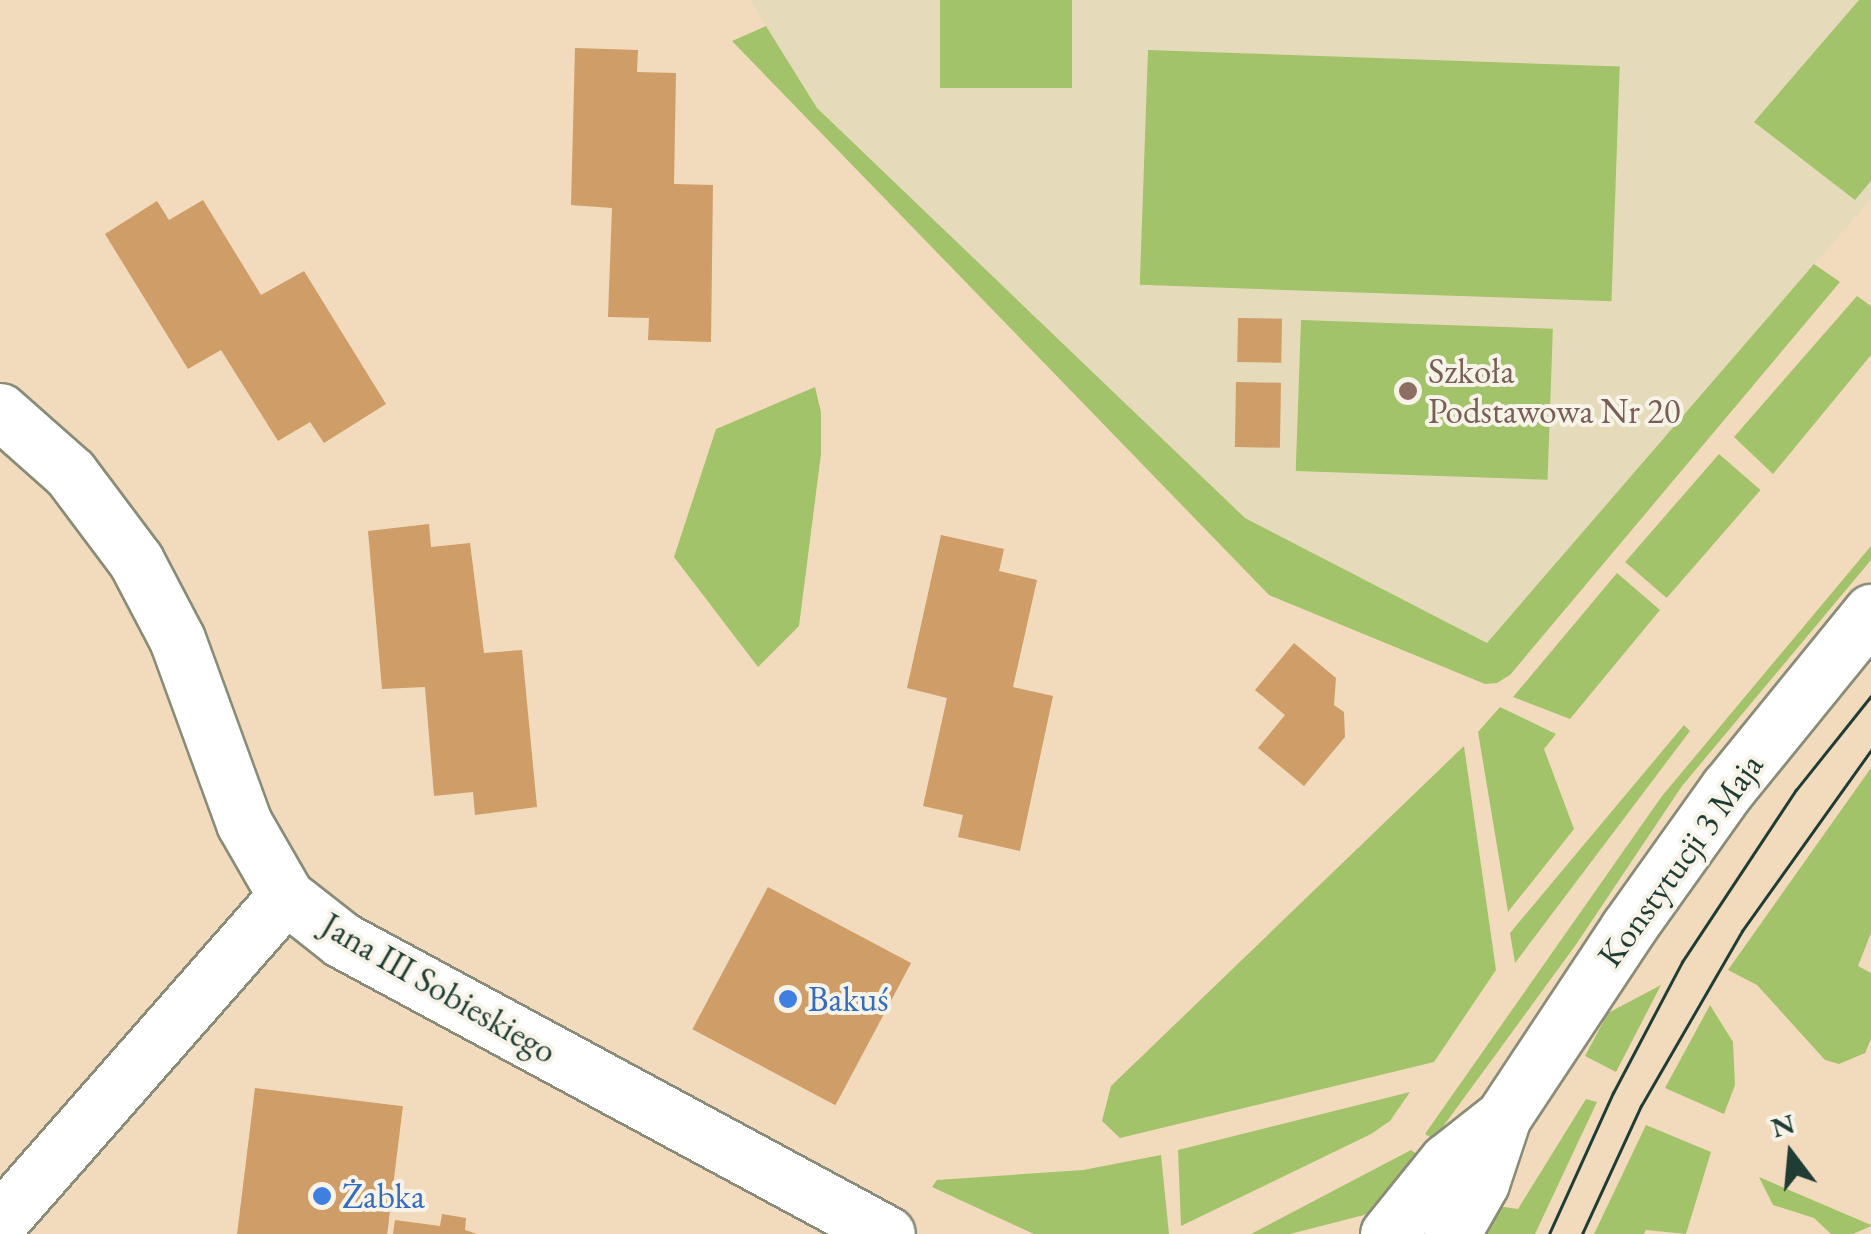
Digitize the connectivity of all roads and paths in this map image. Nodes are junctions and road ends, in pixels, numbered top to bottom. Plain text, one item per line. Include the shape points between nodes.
1 (0, 410) edge
2 (1871, 612) edge
3 (286, 896) junction
4 (1503, 1117) junction
5 (0, 1221) edge
6 (876, 1232) edge
7 (1388, 1234) edge
8 (1452, 1234) edge

1 - 3 street, Jana III Sobieskiego via 70,473 136,561 177,638 244,824
2 - 4 street, Konstytucji 3 Maja via 1728,788
3 - 5 street
3 - 6 street, Jana III Sobieskiego via 342,940
4 - 7 street, Konstytucji 3 Maja via 1447,1161
4 - 8 street, Konstytucji 3 Maja via 1481,1182

